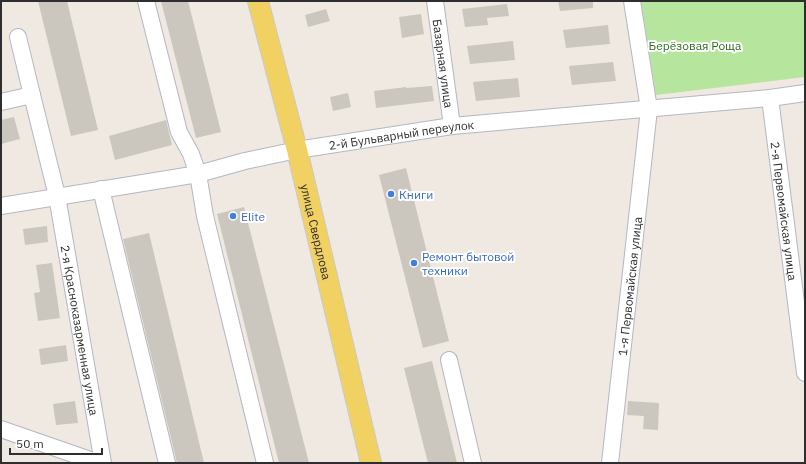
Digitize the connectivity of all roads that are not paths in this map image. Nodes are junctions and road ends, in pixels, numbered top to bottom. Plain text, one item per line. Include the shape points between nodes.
1 (146, 1) edge
2 (258, 1) edge
3 (435, 1) edge
4 (632, 1) edge
5 (18, 37) dead end
6 (805, 93) edge
7 (32, 95) junction
8 (770, 98) junction
9 (1, 102) edge
10 (649, 108) junction
11 (452, 126) junction
12 (297, 150) junction
13 (198, 174) junction
14 (101, 189) junction
15 (58, 196) junction
16 (1, 206) edge
17 (449, 360) dead end
18 (805, 373) edge
19 (1, 428) edge
20 (99, 463) edge
21 (103, 463) edge
22 (167, 463) edge
23 (266, 463) edge
24 (371, 463) edge
25 (473, 463) edge
26 (610, 463) edge

1 - 13 street via 179,132
2 - 12 main road, улица Свердлова
3 - 11 street, Базарная улица
4 - 10 street, 1-я Первомайская улица
5 - 7 street, 2-я Красноказарменная улица
6 - 8 street, 2-й Бульварный переулок
7 - 9 street
7 - 15 street, 2-я Красноказарменная улица
8 - 10 street, 2-й Бульварный переулок
8 - 18 street, 2-я Первомайская улица
10 - 11 street, 2-й Бульварный переулок
10 - 26 street, 1-я Первомайская улица
11 - 12 street, 2-й Бульварный переулок
12 - 13 street, 2-й Бульварный переулок
12 - 24 main road, улица Свердлова
13 - 14 street, 2-й Бульварный переулок
13 - 23 street via 205,216
14 - 15 street, 2-й Бульварный переулок
14 - 22 street
15 - 16 street, 2-й Бульварный переулок
15 - 21 street, 2-я Красноказарменная улица
17 - 25 street
19 - 20 street

